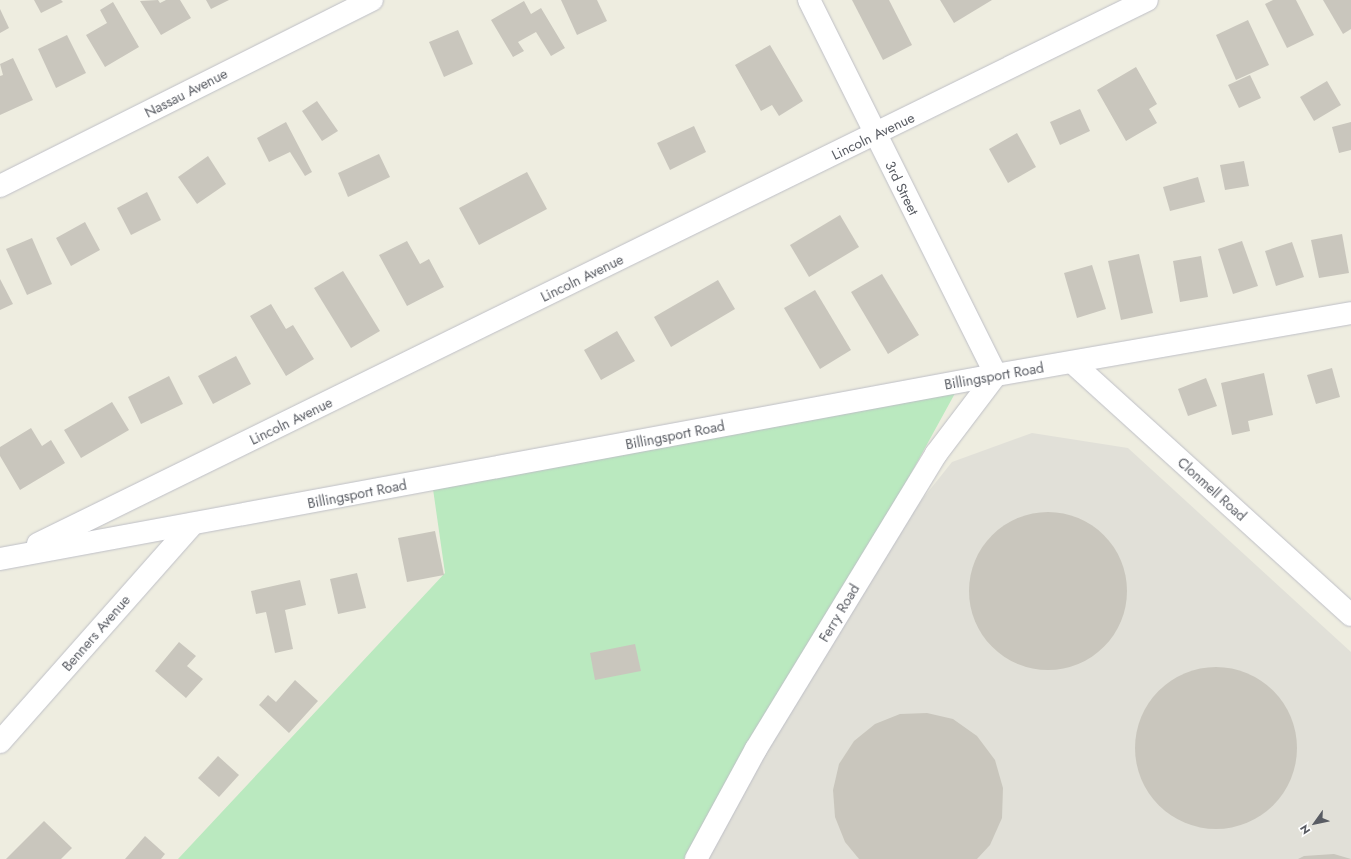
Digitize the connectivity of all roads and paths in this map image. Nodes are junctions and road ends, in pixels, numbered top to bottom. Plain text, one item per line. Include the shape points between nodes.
1 (372, 0) edge
2 (809, 0) edge
3 (1147, 0) edge
4 (876, 135) junction
5 (0, 186) edge
6 (1351, 313) edge
7 (1073, 364) junction
8 (996, 375) junction
9 (193, 524) junction
10 (8, 557) edge
11 (1351, 615) edge
12 (0, 742) edge
13 (696, 859) edge

1 - 5 street, Nassau Avenue
2 - 4 street, 3rd Street
3 - 4 street, Lincoln Avenue
4 - 8 street, 3rd Street
4 - 10 street, Lincoln Avenue
6 - 7 street, Billingsport Road
7 - 8 street, Billingsport Road
7 - 11 street, Clonmell Road
8 - 9 street, Billingsport Road
8 - 13 street, Ferry Road via 936,454 756,749
9 - 10 street, Billingsport Road
9 - 12 street, Benners Avenue

